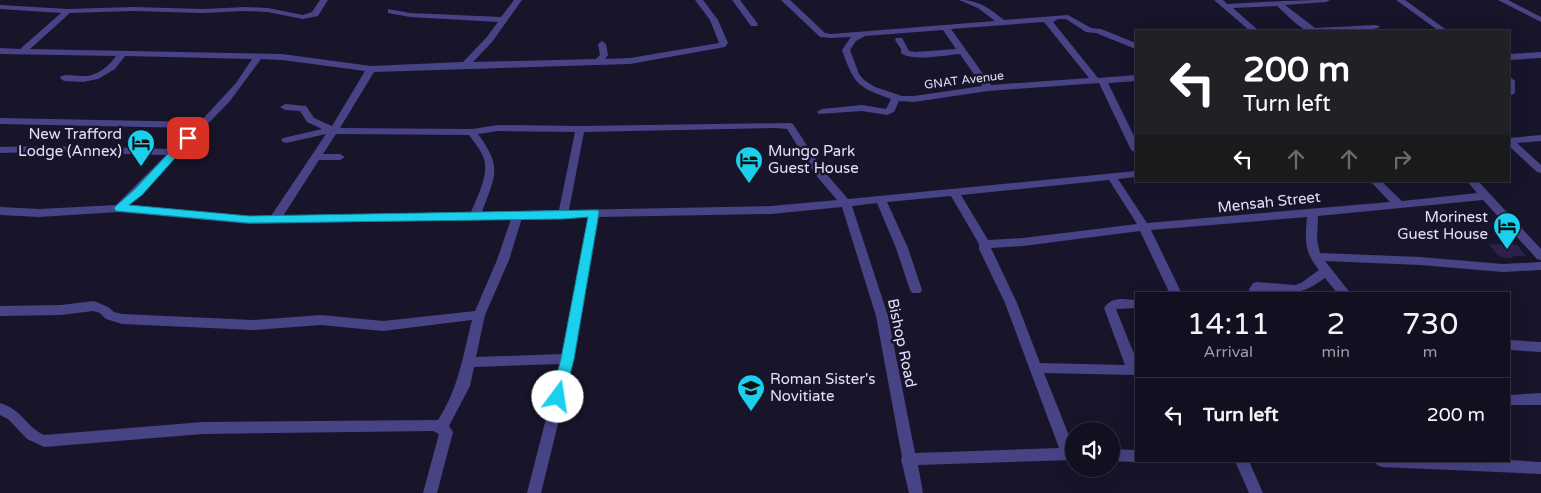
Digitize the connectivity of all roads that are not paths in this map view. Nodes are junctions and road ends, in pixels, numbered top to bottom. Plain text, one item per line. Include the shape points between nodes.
1 (324, 0) edge
2 (518, 0) edge
3 (699, 0) edge
4 (736, 0) edge
5 (785, 0) edge
6 (963, 0) edge
7 (1218, 0) edge
8 (1326, 0) edge
9 (1400, 0) edge
10 (1502, 0) edge
11 (1278, 3) junction
12 (1228, 6) junction
13 (0, 7) edge
14 (68, 11) junction
15 (391, 11) dead end
16 (505, 20) junction
17 (1048, 20) junction
18 (1541, 20) edge
19 (1003, 23) junction
20 (754, 24) dead end
21 (945, 27) junction
22 (1376, 27) dead end
23 (1254, 30) edge
24 (1312, 30) edge
25 (1329, 30) edge
26 (1443, 30) edge
27 (865, 34) junction
28 (899, 40) dead end
29 (602, 44) dead end
30 (1135, 46) edge
31 (0, 51) edge
32 (23, 51) junction
33 (962, 51) junction
34 (122, 53) junction
35 (1541, 55) edge
36 (258, 57) junction
37 (1510, 57) edge
38 (598, 62) junction
39 (465, 65) junction
40 (371, 69) junction
41 (1135, 78) edge
42 (1099, 80) junction
43 (1510, 80) edge
44 (67, 81) dead end
45 (988, 88) junction
46 (1510, 93) dead end
47 (896, 97) junction
48 (285, 107) dead end
49 (822, 112) dead end
50 (0, 121) edge
51 (202, 125) junction
52 (580, 130) junction
53 (334, 131) junction
54 (472, 132) junction
55 (1541, 138) edge
56 (286, 140) dead end
57 (1510, 141) edge
58 (1510, 142) edge
59 (1135, 148) edge
60 (0, 150) edge
61 (175, 152) junction
62 (317, 156) junction
63 (340, 156) dead end
64 (1541, 170) edge
65 (1135, 174) edge
66 (1112, 177) junction
67 (1377, 182) edge
68 (1473, 182) edge
69 (955, 193) junction
70 (1486, 196) junction
71 (881, 200) junction
72 (846, 204) junction
73 (1400, 205) junction
74 (119, 208) junction
75 (0, 211) edge
76 (594, 212) junction
77 (1313, 212) junction
78 (563, 215) junction
79 (475, 216) junction
80 (517, 216) junction
81 (275, 219) junction
82 (1144, 227) junction
83 (985, 244) junction
84 (1541, 256) edge
85 (1315, 257) junction
86 (1541, 266) edge
87 (1327, 271) junction
88 (916, 290) dead end
89 (1175, 292) edge
90 (1257, 292) edge
91 (1343, 292) edge
92 (1135, 304) edge
93 (0, 311) edge
94 (479, 315) junction
95 (1510, 345) edge
96 (1541, 347) edge
97 (568, 359) junction
98 (469, 362) junction
99 (1036, 368) junction
100 (1135, 370) edge
101 (1541, 399) edge
102 (1510, 400) edge
103 (0, 409) edge
104 (441, 427) junction
105 (1065, 439) edge
106 (1065, 454) edge
107 (1120, 455) edge
108 (1135, 456) edge
109 (908, 459) junction
110 (1242, 462) edge
111 (1405, 462) edge
112 (1541, 468) edge
113 (430, 493) edge
114 (534, 493) edge
115 (916, 493) edge
116 (1256, 493) edge

1 - 14 street via 315,14 303,16 268,10
2 - 16 street
3 - 38 street via 714,20 724,43 722,45 630,61
4 - 20 street
5 - 27 street via 824,35
6 - 19 street via 981,6
7 - 12 street
8 - 11 street
9 - 26 street
10 - 18 street
11 - 12 street
11 - 24 street
12 - 23 street
13 - 14 street
14 - 32 street
15 - 16 street
16 - 39 street
17 - 19 street
17 - 30 street via 1068,18 1089,30
17 - 42 street
19 - 21 street
21 - 27 street
21 - 33 street
22 - 25 street
27 - 47 street, GNAT Avenue via 854,39 846,50 855,75 872,89
28 - 33 street via 905,54
29 - 38 street via 604,55
31 - 32 street
32 - 34 street
33 - 45 street
34 - 36 street
34 - 44 street via 108,69 94,77
35 - 37 street
36 - 40 street via 292,57
36 - 51 street
38 - 39 street
39 - 40 street
40 - 53 street
41 - 42 street, GNAT Avenue
42 - 45 street, GNAT Avenue
42 - 59 street
43 - 46 street
45 - 47 street, GNAT Avenue via 914,99
47 - 49 street via 887,112 862,108
48 - 53 street via 303,108 310,120
50 - 51 street
51 - 61 street
52 - 54 street via 498,128
52 - 72 street via 790,126 819,172
52 - 78 street
53 - 54 street
53 - 56 street
53 - 62 street
54 - 79 street via 490,164
55 - 57 street
58 - 64 street
60 - 61 street via 51,148
61 - 74 street via 138,193
62 - 63 street
62 - 81 street
65 - 66 street
66 - 69 street
66 - 82 street
67 - 73 street
68 - 70 street
69 - 71 street
69 - 83 street
70 - 73 street, Mensah Street
70 - 84 street
71 - 72 street
71 - 88 street
72 - 76 street via 771,210
72 - 109 street, Bishop Road via 882,316
73 - 77 street, Mensah Street
74 - 75 street via 38,213
74 - 81 street via 249,220
76 - 78 street
76 - 97 street
77 - 82 street, Mensah Street
77 - 85 street via 1311,240
78 - 80 street
79 - 80 street
79 - 81 street
80 - 94 street via 503,260
82 - 83 street, Mensah Street
82 - 89 street
83 - 99 street via 984,249 1011,303
85 - 86 street via 1504,268
85 - 87 street
87 - 90 street via 1304,287 1257,286
87 - 91 street
92 - 100 street via 1114,303 1110,308
93 - 94 street via 94,306 122,319 253,325 321,320 382,326
94 - 98 street
95 - 96 street
97 - 98 street
97 - 114 street
98 - 104 street via 463,386
99 - 100 street
99 - 105 street
101 - 102 street
103 - 104 street via 9,411 33,436 44,441 203,428
104 - 113 street via 446,432
106 - 109 street
107 - 108 street
109 - 115 street, Bishop Road
110 - 116 street
111 - 112 street

